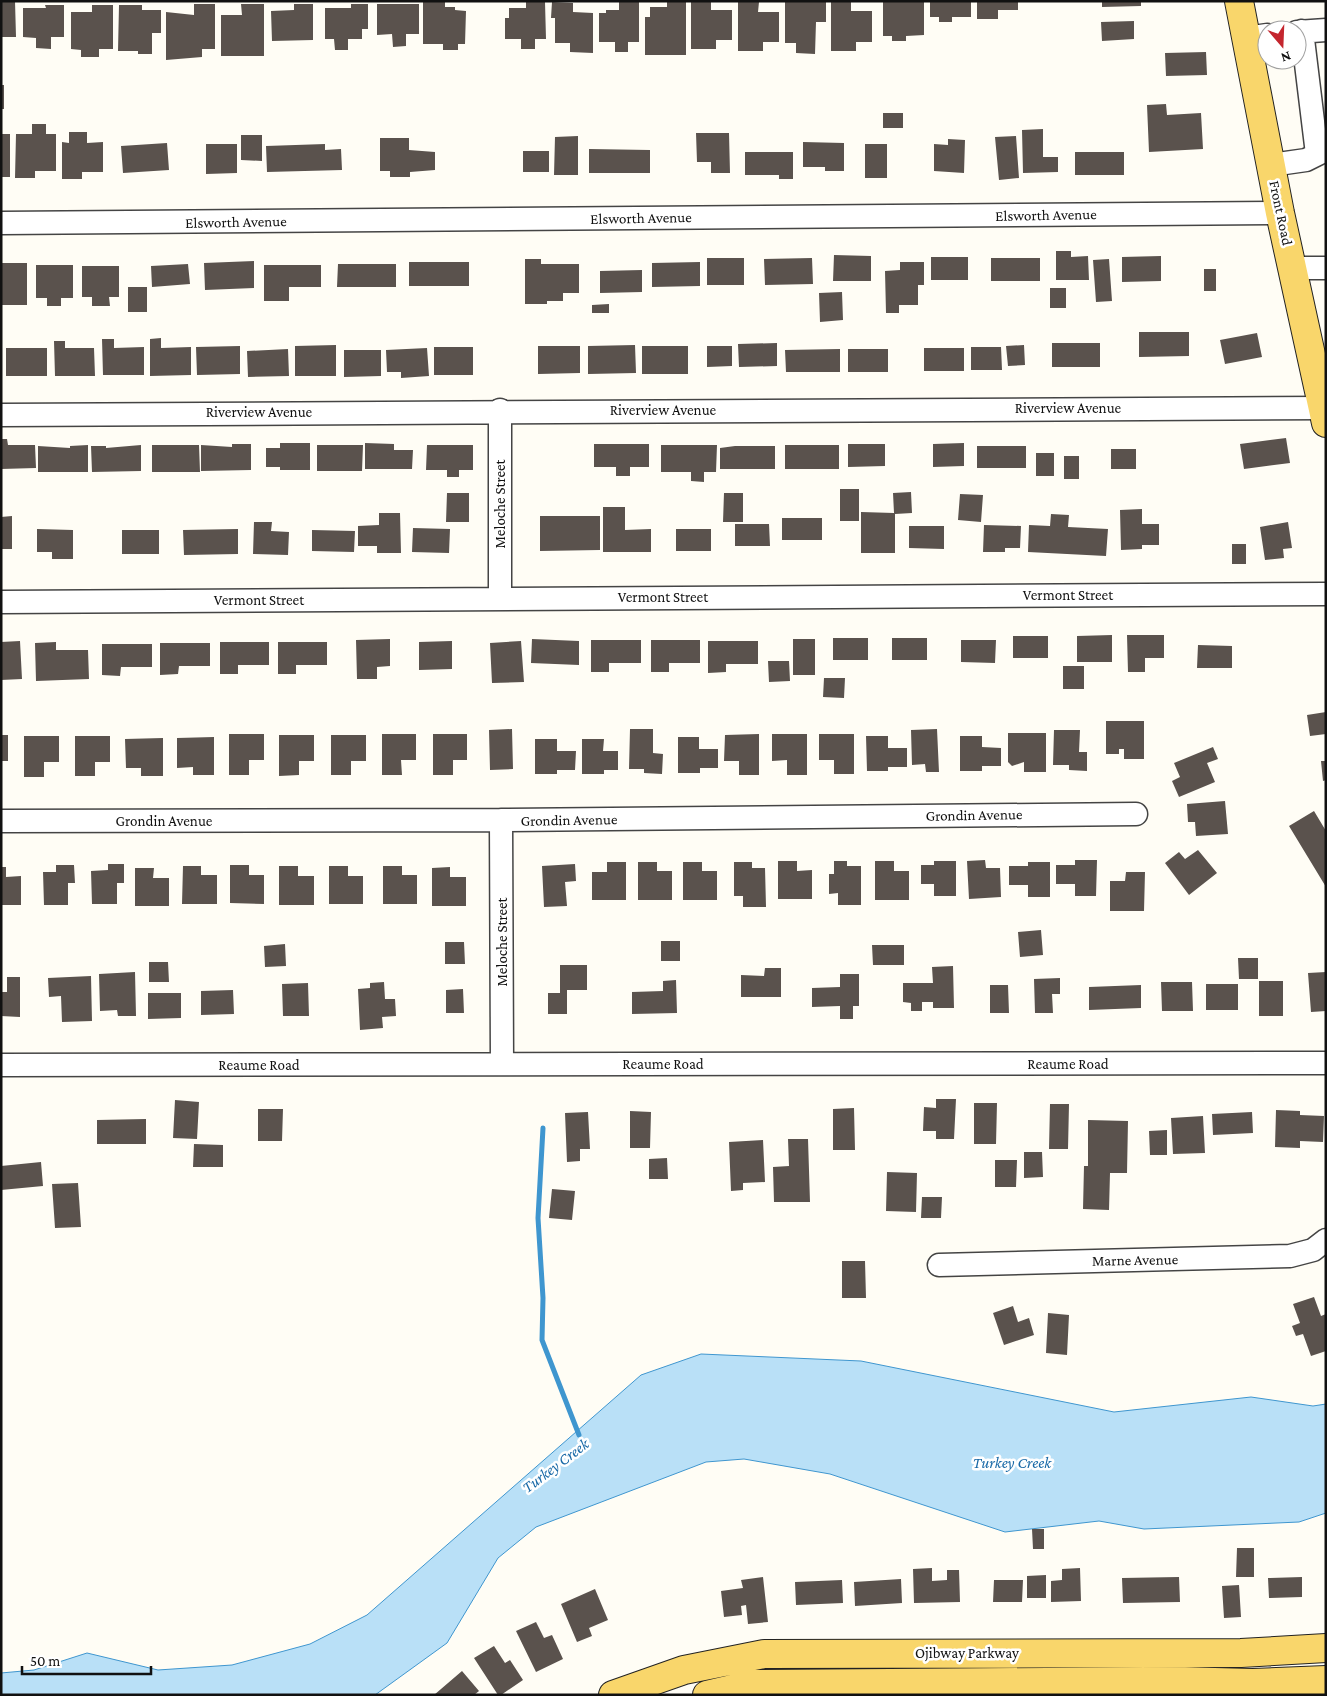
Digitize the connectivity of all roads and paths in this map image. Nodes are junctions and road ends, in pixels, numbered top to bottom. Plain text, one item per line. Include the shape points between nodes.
1 (1239, 1) edge
2 (1326, 30) edge
3 (1307, 31) edge
4 (1256, 36) edge
5 (1306, 70) edge
6 (1321, 152) edge
7 (1271, 165) junction
8 (1280, 212) junction
9 (1, 223) edge
10 (1293, 268) junction
11 (1326, 268) edge
12 (500, 410) junction
13 (1325, 413) edge
14 (1, 414) edge
15 (1326, 594) edge
16 (500, 598) junction
17 (1, 602) edge
18 (1136, 814) dead end
19 (502, 820) junction
20 (1, 821) edge
21 (1326, 1063) edge
22 (502, 1064) junction
23 (1, 1065) edge
24 (1326, 1240) edge
25 (939, 1265) dead end
26 (1326, 1648) edge
27 (1174, 1652) junction
28 (1326, 1680) edge
29 (1175, 1688) edge
30 (613, 1695) edge
31 (707, 1695) edge

1 - 4 main road, Front Road
2 - 3 street
4 - 7 main road, Front Road
5 - 6 street
6 - 7 street via 1306,160
7 - 8 main road, Front Road
8 - 9 street, Elsworth Avenue
8 - 10 main road, Front Road
10 - 11 street
10 - 13 main road, Front Road
12 - 13 street, Riverview Avenue
12 - 14 street, Riverview Avenue
12 - 16 street, Meloche Street
15 - 16 street, Vermont Street
16 - 17 street, Vermont Street
18 - 19 street, Grondin Avenue
19 - 20 street, Grondin Avenue
19 - 22 street, Meloche Street
21 - 22 street, Reaume Road
22 - 23 street, Reaume Road
24 - 25 street, Marne Avenue via 1313,1250 1290,1256
26 - 27 main road, Ojibway Parkway via 1241,1653
27 - 29 street
27 - 30 main road, Ojibway Parkway via 764,1654 684,1670
28 - 29 main road, Ojibway Parkway
29 - 31 main road, Ojibway Parkway via 754,1684

